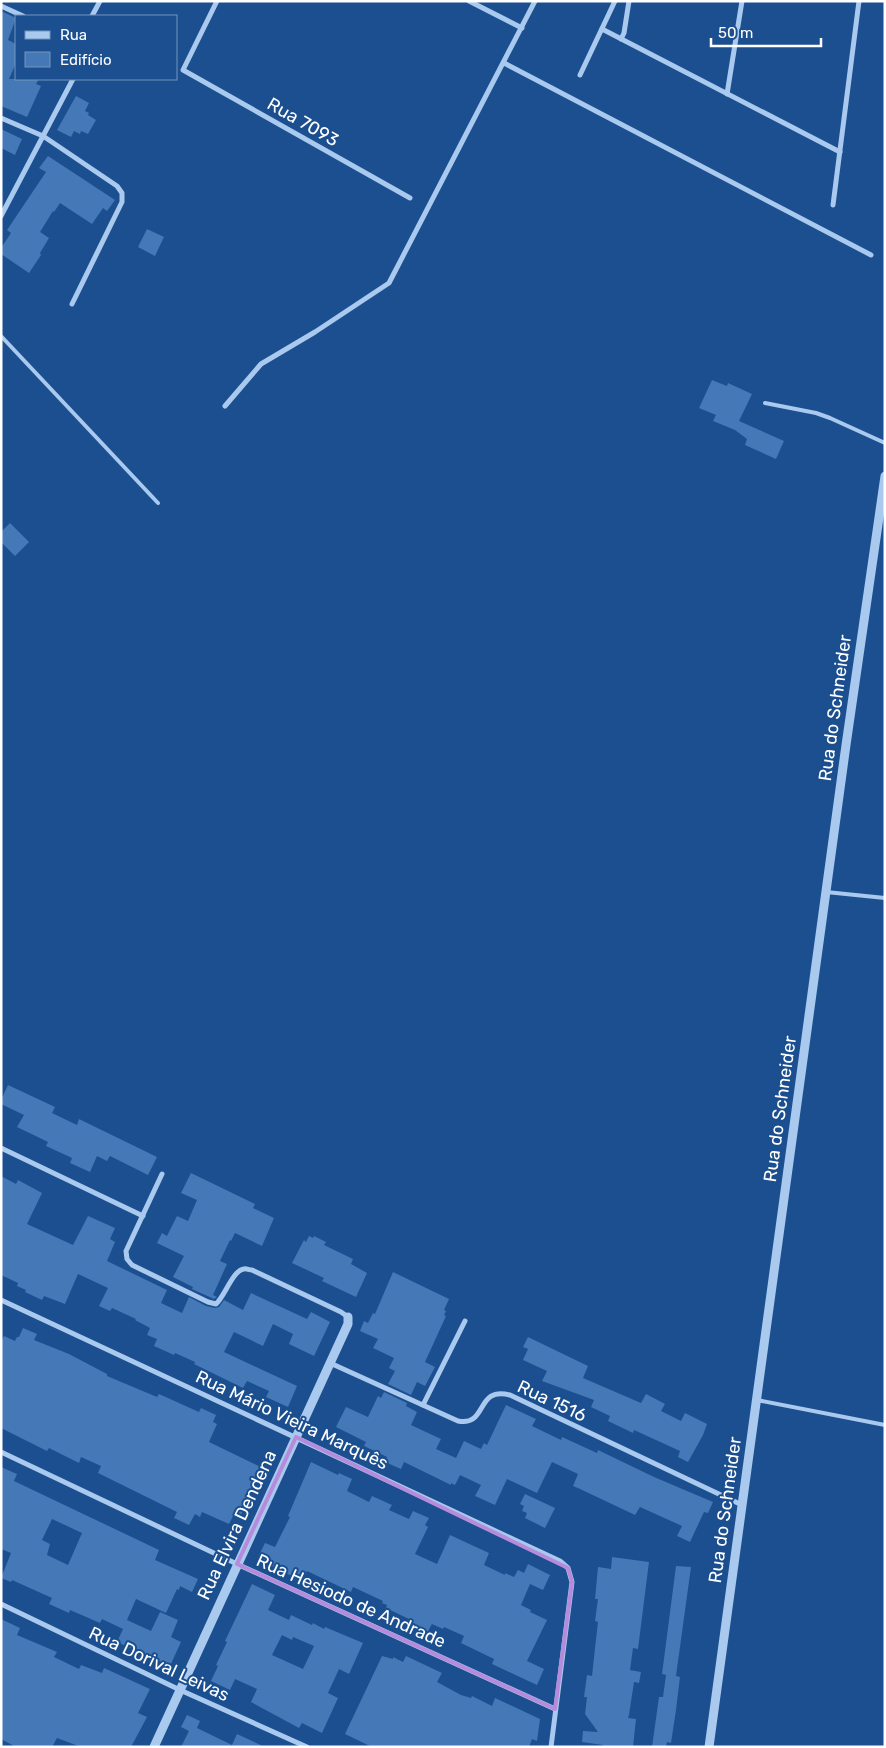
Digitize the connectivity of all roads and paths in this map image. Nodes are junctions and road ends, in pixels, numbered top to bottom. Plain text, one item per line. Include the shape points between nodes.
1 (100, 1) edge
2 (217, 1) edge
3 (470, 1) edge
4 (535, 1) edge
5 (616, 1) edge
6 (628, 1) edge
7 (742, 1) edge
8 (859, 1) edge
9 (1, 6) edge
10 (21, 15) edge
11 (93, 15) edge
12 (522, 28) junction
13 (602, 29) junction
14 (621, 39) junction
15 (504, 63) junction
16 (580, 75) dead end
17 (72, 80) edge
18 (727, 94) junction
19 (1, 118) edge
20 (43, 136) junction
21 (840, 152) junction
22 (410, 198) dead end
23 (833, 205) dead end
24 (1, 216) edge
25 (871, 255) dead end
26 (72, 304) dead end
27 (1, 336) edge
28 (765, 403) dead end
29 (224, 406) dead end
30 (885, 444) edge
31 (885, 476) edge
32 (158, 503) dead end
33 (826, 892) junction
34 (885, 898) edge
35 (1, 1148) edge
36 (162, 1174) dead end
37 (143, 1216) junction
38 (1, 1300) edge
39 (348, 1317) joint
40 (465, 1321) dead end
41 (330, 1363) junction
42 (757, 1400) junction
43 (423, 1405) junction
44 (885, 1425) edge
45 (296, 1437) junction
46 (1, 1452) edge
47 (742, 1505) junction
48 (237, 1564) junction
49 (1, 1604) edge
50 (180, 1690) junction
51 (555, 1709) junction
52 (154, 1747) edge
53 (307, 1747) edge
54 (551, 1747) edge
55 (709, 1747) edge

1 - 11 street
2 - 22 street, Rua 7093 via 183,70
3 - 12 street
4 - 12 street
5 - 13 street
6 - 14 street
7 - 18 street
8 - 21 street
9 - 10 street
12 - 15 street
13 - 14 street
13 - 16 street
14 - 18 street
15 - 25 street
15 - 29 street via 389,283 261,364
17 - 20 street
18 - 21 street
19 - 20 street
20 - 24 street
20 - 26 street via 117,186 122,193 122,202
21 - 23 street
27 - 32 lane
28 - 30 lane via 816,413
31 - 33 street, Rua do Schneider
33 - 34 lane
33 - 42 street, Rua do Schneider
35 - 37 street
36 - 37 street
37 - 39 street via 126,1251 132,1265 216,1304 237,1272 252,1270
38 - 45 street, Rua Mário Vieira Marquês
39 - 41 street, Rua Elvira Dendena via 348,1324
40 - 43 street
41 - 43 street, Rua 1516
41 - 45 street, Rua Elvira Dendena
42 - 44 lane
42 - 47 street, Rua do Schneider
43 - 47 street, Rua 1516 via 466,1423 475,1418 490,1395 510,1395
45 - 48 street, Rua Elvira Dendena
45 - 51 street, Rua Mário Vieira Marquês via 560,1560 568,1568 572,1582
46 - 48 street, Rua Hesiodo de Andrade
47 - 55 street, Rua do Schneider
48 - 50 street, Rua Elvira Dendena
48 - 51 street, Rua Hesiodo de Andrade
49 - 50 street, Rua Dorival Leivas
50 - 52 street, Rua Elvira Dendena
50 - 53 street, Rua Dorival Leivas
51 - 54 street

